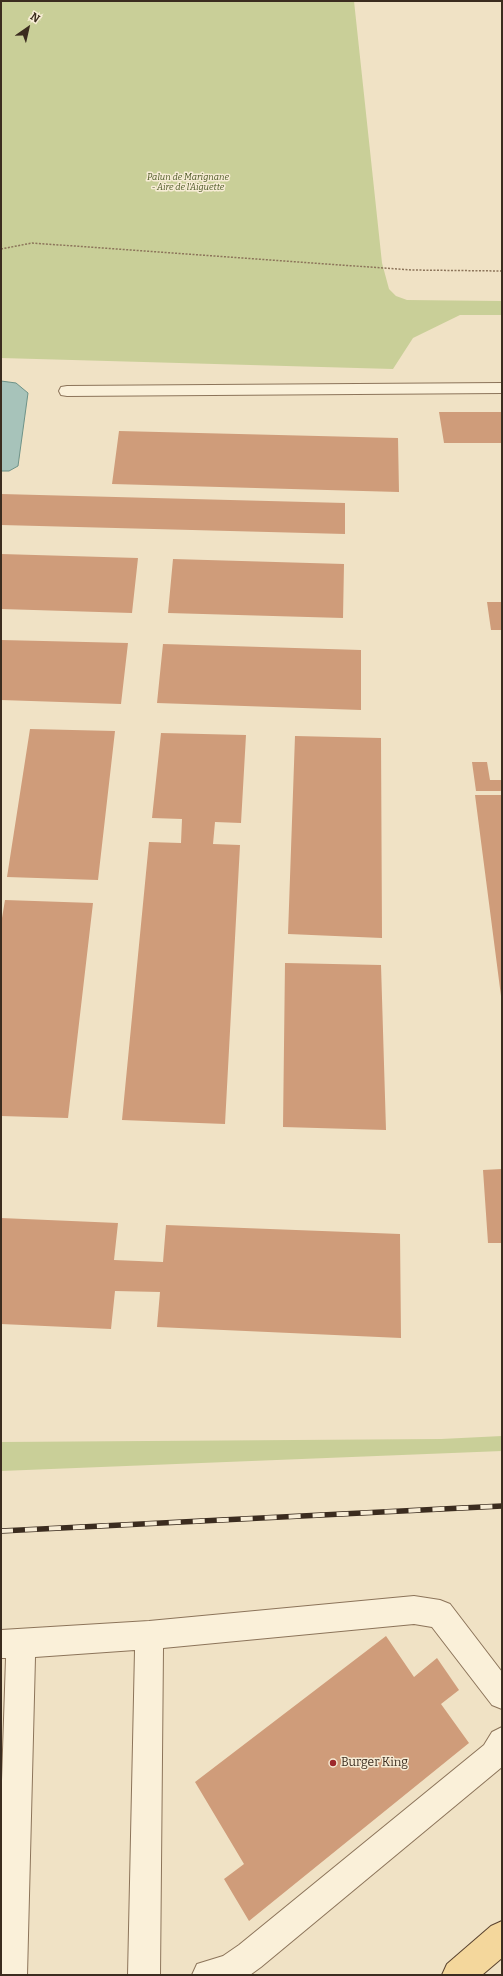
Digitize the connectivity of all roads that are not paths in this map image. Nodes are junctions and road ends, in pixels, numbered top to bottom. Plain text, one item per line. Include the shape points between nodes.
1 (502, 388) edge
2 (67, 391) dead end
3 (149, 1635) junction
4 (11, 1644) edge
5 (502, 1695) edge
6 (502, 1742) edge
7 (502, 1937) edge
8 (11, 1975) edge
9 (144, 1975) edge
10 (208, 1975) edge
11 (458, 1975) edge

1 - 2 lane
3 - 4 lane
3 - 5 lane via 414,1610 440,1614
3 - 9 lane
4 - 8 lane
6 - 10 lane via 494,1755 250,1956 230,1970
7 - 11 main road

